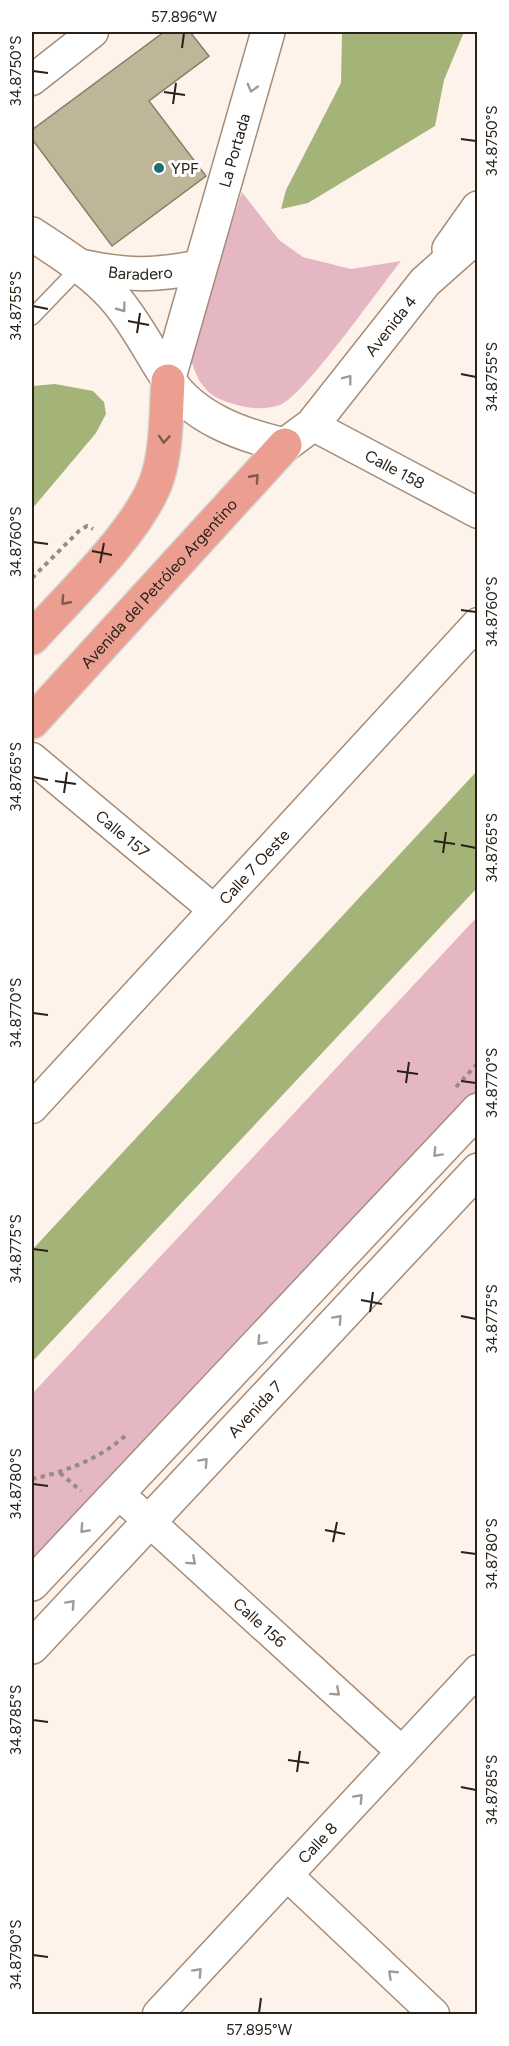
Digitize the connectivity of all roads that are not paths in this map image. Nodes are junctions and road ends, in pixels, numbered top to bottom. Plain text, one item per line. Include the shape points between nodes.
1 (93, 32) edge
2 (268, 32) edge
3 (32, 80) edge
4 (477, 208) edge
5 (32, 234) edge
6 (477, 235) edge
7 (81, 266) junction
8 (199, 267) junction
9 (425, 282) junction
10 (32, 317) edge
11 (168, 381) junction
12 (312, 425) junction
13 (285, 445) junction
14 (477, 513) edge
15 (477, 623) edge
16 (32, 638) edge
17 (32, 722) edge
18 (32, 758) edge
19 (214, 910) junction
20 (465, 1101) edge
21 (32, 1108) edge
22 (477, 1170) edge
23 (118, 1493) junction
24 (148, 1522) junction
25 (32, 1584) edge
26 (32, 1647) edge
27 (477, 1670) edge
28 (402, 1752) junction
29 (287, 1875) junction
30 (158, 2014) edge
31 (434, 2014) edge

1 - 3 street
2 -> 8 main road, La Portada
4 - 9 main road
5 - 7 main road, Baradero
6 - 9 main road, Avenida 4
7 - 8 main road, Baradero via 130,275 160,275
7 - 10 lane
7 -> 11 main road, Baradero via 116,300 145,338
8 - 11 main road, La Portada
12 -> 9 main road, Avenida 4
11 - 13 main road, Baradero via 194,408 219,423 253,438
11 -> 16 main road via 164,449 158,477 146,503 124,536
12 - 13 main road, Avenida 4
12 - 14 street, Calle 158
17 -> 13 main road, Avenida del Petróleo Argentino
15 - 19 street, Calle 7 Oeste
18 - 19 street, Calle 157
19 - 21 street, Calle 7 Oeste
20 -> 23 main road
24 -> 22 main road, Avenida 7
23 - 24 street, Calle 156
23 -> 25 main road
26 -> 24 main road, Avenida 7
24 -> 28 street, Calle 156
27 - 28 street, Calle 8
29 -> 28 street, Calle 8
30 -> 29 street, Calle 8
31 -> 29 street

